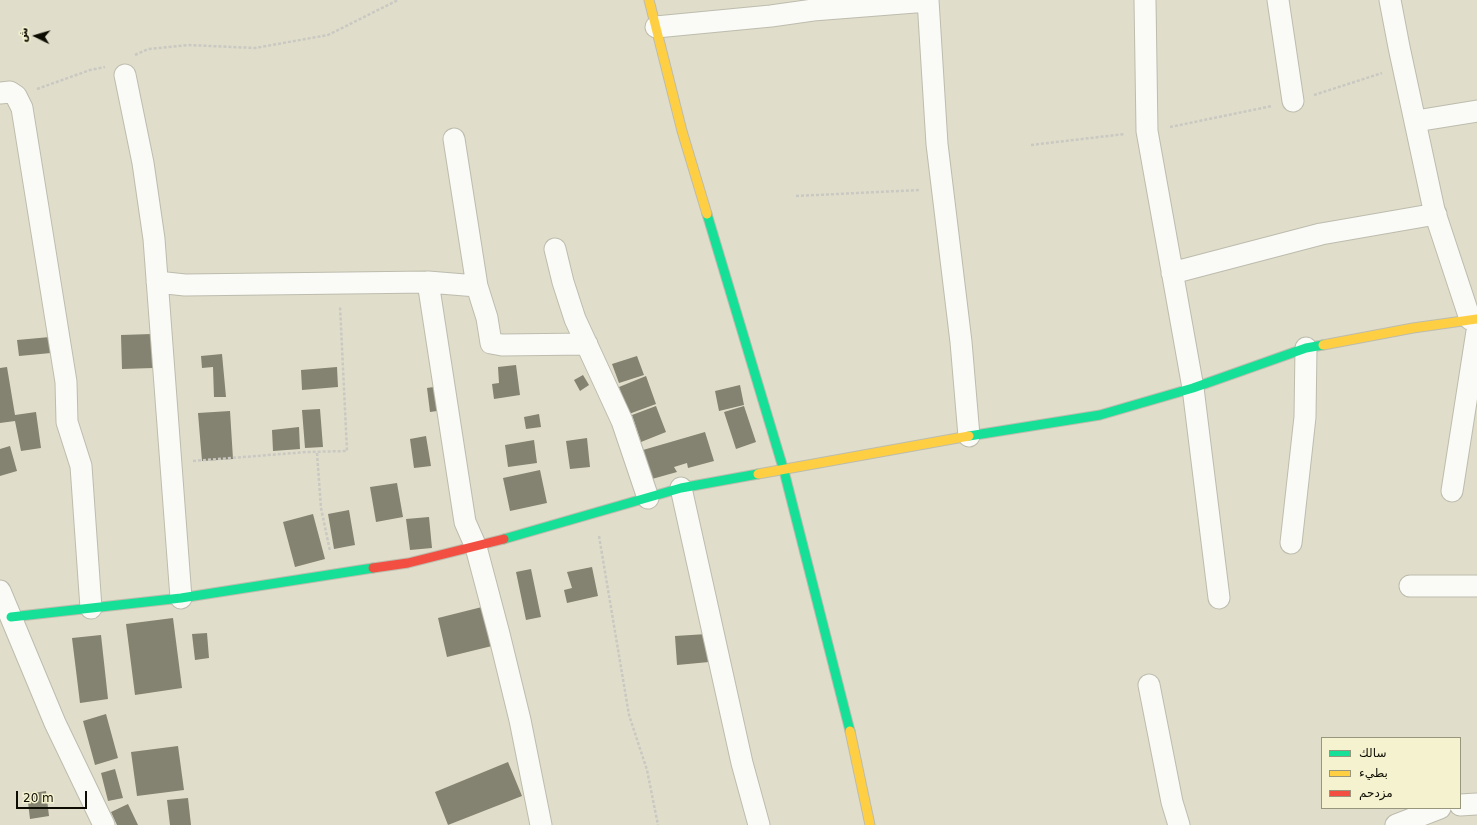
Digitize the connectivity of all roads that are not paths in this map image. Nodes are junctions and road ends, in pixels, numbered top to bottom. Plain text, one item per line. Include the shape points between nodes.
1 (649, 0) edge
2 (928, 0) edge
3 (1145, 0) edge
4 (1278, 0) edge
5 (1390, 0) edge
6 (656, 27) junction
7 (122, 66) road end
8 (8, 94) edge
9 (1293, 101) road end
10 (1477, 111) edge
11 (1416, 121) junction
12 (454, 139) dead end
13 (1436, 214) junction
14 (555, 249) dead end
15 (1172, 274) junction
16 (157, 282) junction
17 (428, 282) junction
18 (477, 286) junction
19 (1475, 323) edge
20 (587, 344) junction
21 (1306, 348) junction
22 (1193, 388) junction
23 (970, 436) junction
24 (784, 471) junction
25 (681, 488) junction
26 (1452, 491) dead end
27 (648, 498) junction
28 (1291, 543) dead end
29 (476, 547) junction
30 (1410, 586) dead end
31 (1477, 586) edge
32 (0, 591) edge
33 (181, 598) junction
34 (1218, 598) dead end
35 (91, 608) junction
36 (11, 617) junction
37 (1149, 685) dead end
38 (1477, 804) edge
39 (1461, 805) edge
40 (1437, 809) edge
41 (104, 825) edge
42 (541, 825) edge
43 (759, 825) edge
44 (870, 825) edge
45 (1179, 825) edge
46 (1396, 825) edge

1 - 6 street
2 - 6 street
2 - 23 street via 937,144
3 - 15 street via 1147,131
4 - 9 street
5 - 11 street
6 - 24 street via 682,131
7 - 16 street via 143,162
8 - 35 street via 22,108 65,375 67,422 80,466
10 - 11 street
11 - 13 street
12 - 18 street
13 - 15 street via 1321,234
13 - 19 street
14 - 20 street via 568,298
15 - 22 street
16 - 17 street via 185,285
16 - 33 street
17 - 18 street
17 - 29 street via 465,522
18 - 20 street via 491,343
19 - 21 street via 1413,328
19 - 26 street
20 - 27 street via 622,421
21 - 22 street
21 - 28 street via 1305,417
22 - 23 street via 1100,414
22 - 34 street
23 - 24 street
24 - 25 street
24 - 44 street via 844,702
25 - 27 street
25 - 43 street via 742,763
27 - 29 street
29 - 33 street via 408,564
29 - 42 street via 520,720
30 - 31 street
32 - 36 street
33 - 35 street
35 - 36 street
36 - 41 street via 55,724
37 - 45 street via 1167,779
38 - 39 street
40 - 46 street

